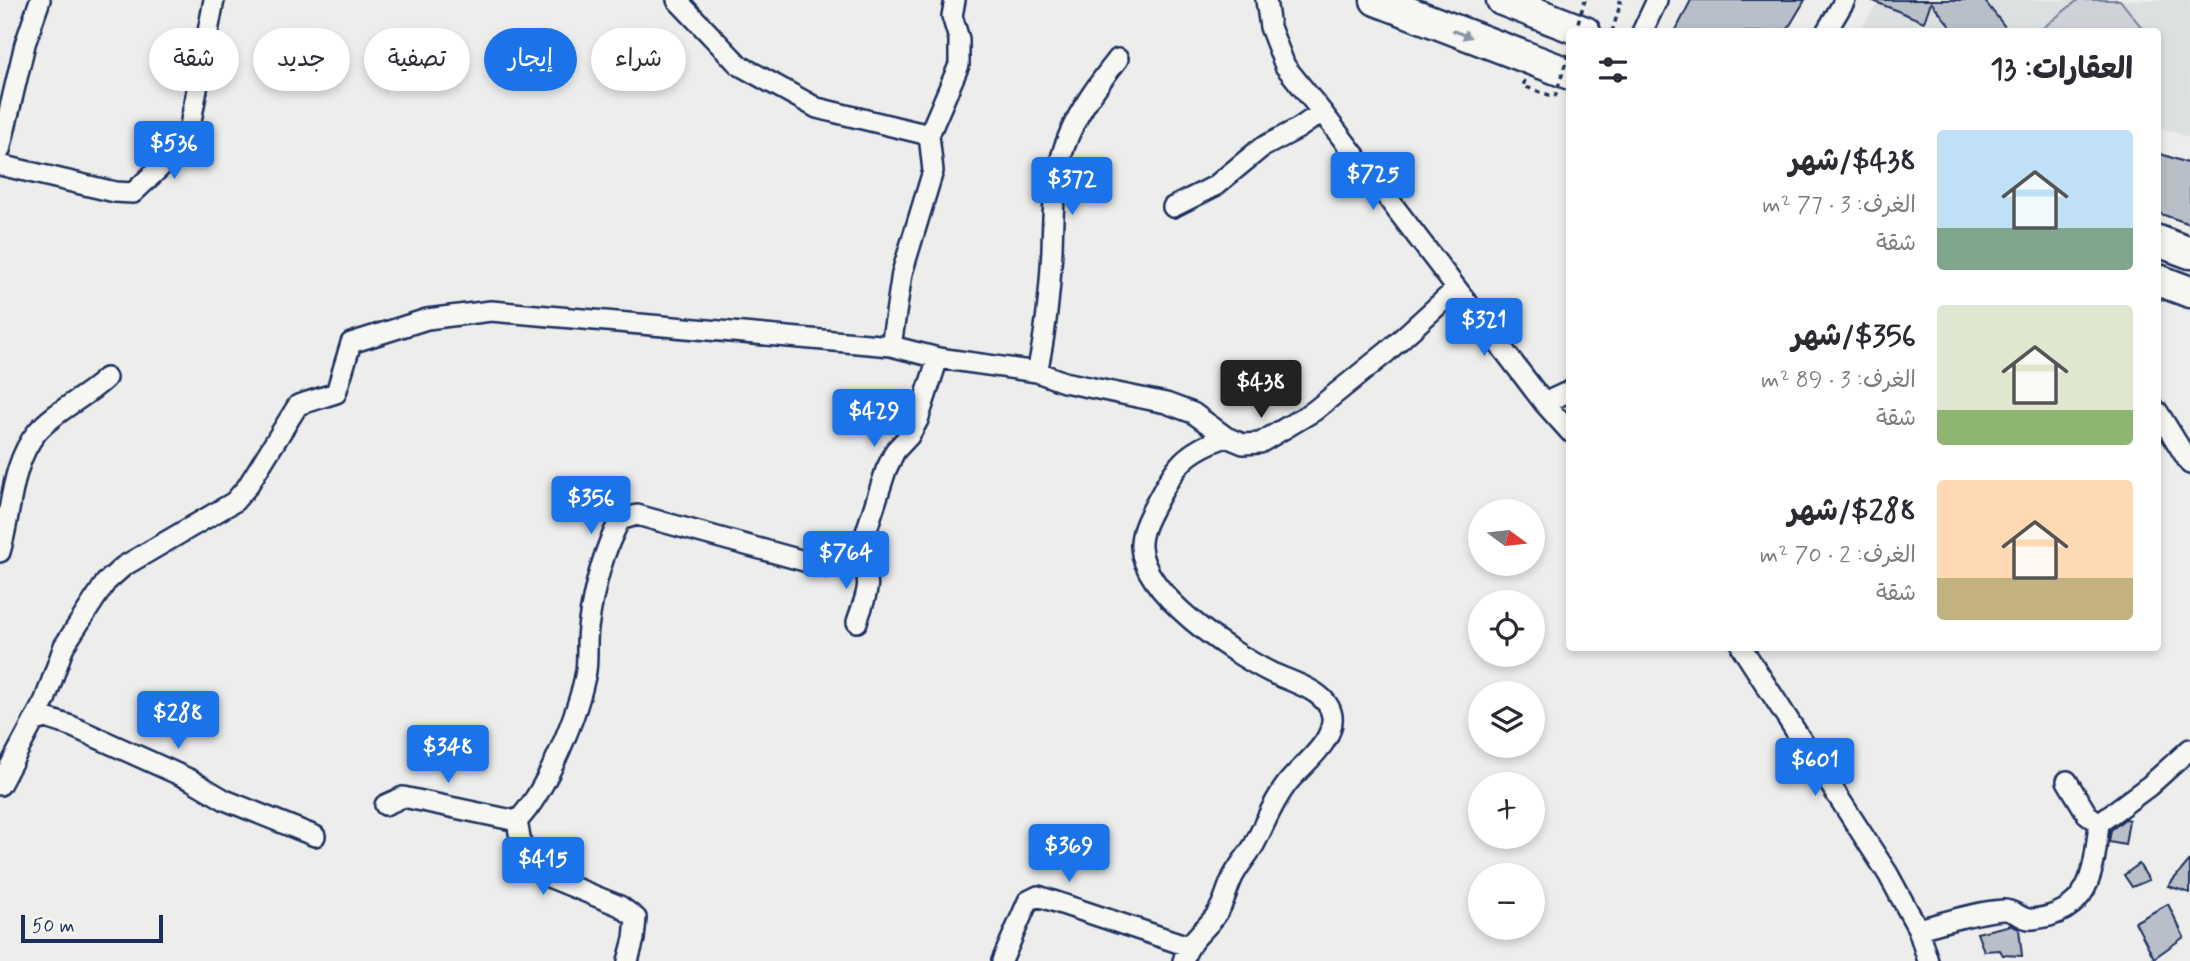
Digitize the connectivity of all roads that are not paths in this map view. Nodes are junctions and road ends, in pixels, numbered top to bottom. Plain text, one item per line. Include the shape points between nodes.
1 (40, 0) edge
2 (214, 0) edge
3 (677, 0) edge
4 (955, 0) edge
5 (1266, 0) edge
6 (1376, 0) edge
7 (1502, 0) edge
8 (1657, 0) edge
9 (1845, 0) edge
10 (1575, 28) edge
11 (1644, 28) edge
12 (1828, 28) edge
13 (1118, 59) dead end
14 (1562, 85) edge
15 (1322, 112) junction
16 (929, 135) junction
17 (0, 150) edge
18 (0, 165) edge
19 (1173, 207) dead end
20 (2161, 242) edge
21 (2190, 253) edge
22 (1456, 289) junction
23 (891, 346) junction
24 (938, 358) junction
25 (1037, 372) junction
26 (106, 378) dead end
27 (1566, 393) edge
28 (1544, 403) junction
29 (2161, 417) edge
30 (1566, 428) edge
31 (1226, 437) junction
32 (2190, 464) edge
33 (0, 552) edge
34 (858, 557) junction
35 (857, 622) dead end
36 (1744, 651) edge
37 (34, 721) junction
38 (2190, 749) edge
39 (2067, 781) dead end
40 (0, 785) edge
41 (384, 804) dead end
42 (517, 821) junction
43 (2099, 823) junction
44 (315, 836) dead end
45 (1918, 929) junction
46 (1185, 954) edge
47 (628, 961) edge
48 (1002, 961) edge
49 (1928, 961) edge

1 - 17 street
2 - 18 street via 187,142 133,193
3 - 16 street via 739,65 817,108
4 - 16 street via 952,16 960,65
5 - 15 street via 1270,27 1285,66
6 -> 14 main road
7 - 10 main road
8 - 11 street
9 - 12 street
13 - 25 street via 1080,112 1060,164 1052,211 1044,343
15 - 19 street via 1261,148 1215,186
15 - 22 street
16 - 23 street via 933,171 902,274
20 - 21 main road
22 - 28 street
22 - 31 street via 1314,411 1260,443 1243,444
23 - 24 street
23 - 37 street via 491,312 427,319 351,344 336,393 298,405 234,502 124,566 106,582 64,646
24 - 25 street
24 - 34 street via 918,420 886,470
25 - 31 street via 1166,403 1193,413
26 - 33 street via 38,431 28,446 19,465
27 - 28 street
28 - 30 street
29 - 32 street
31 - 46 street via 1191,453 1174,470 1143,531 1140,547 1146,566 1160,590 1206,632 1268,671 1321,696 1332,717 1325,739 1266,815 1217,914
34 - 35 street via 868,581
34 - 42 street via 841,566 826,567 638,515 620,520 595,594 579,696 531,808
36 - 45 street via 1888,874
37 - 40 street
37 - 44 street via 46,718 71,726 225,800
38 - 43 street
39 - 43 street via 2087,814
41 - 42 street via 403,797
42 - 47 street via 528,862 546,876 620,906 636,918
43 - 45 street via 2091,879 2069,906 2031,920 2006,909
45 - 49 street
46 - 48 street via 1038,897 1028,901

